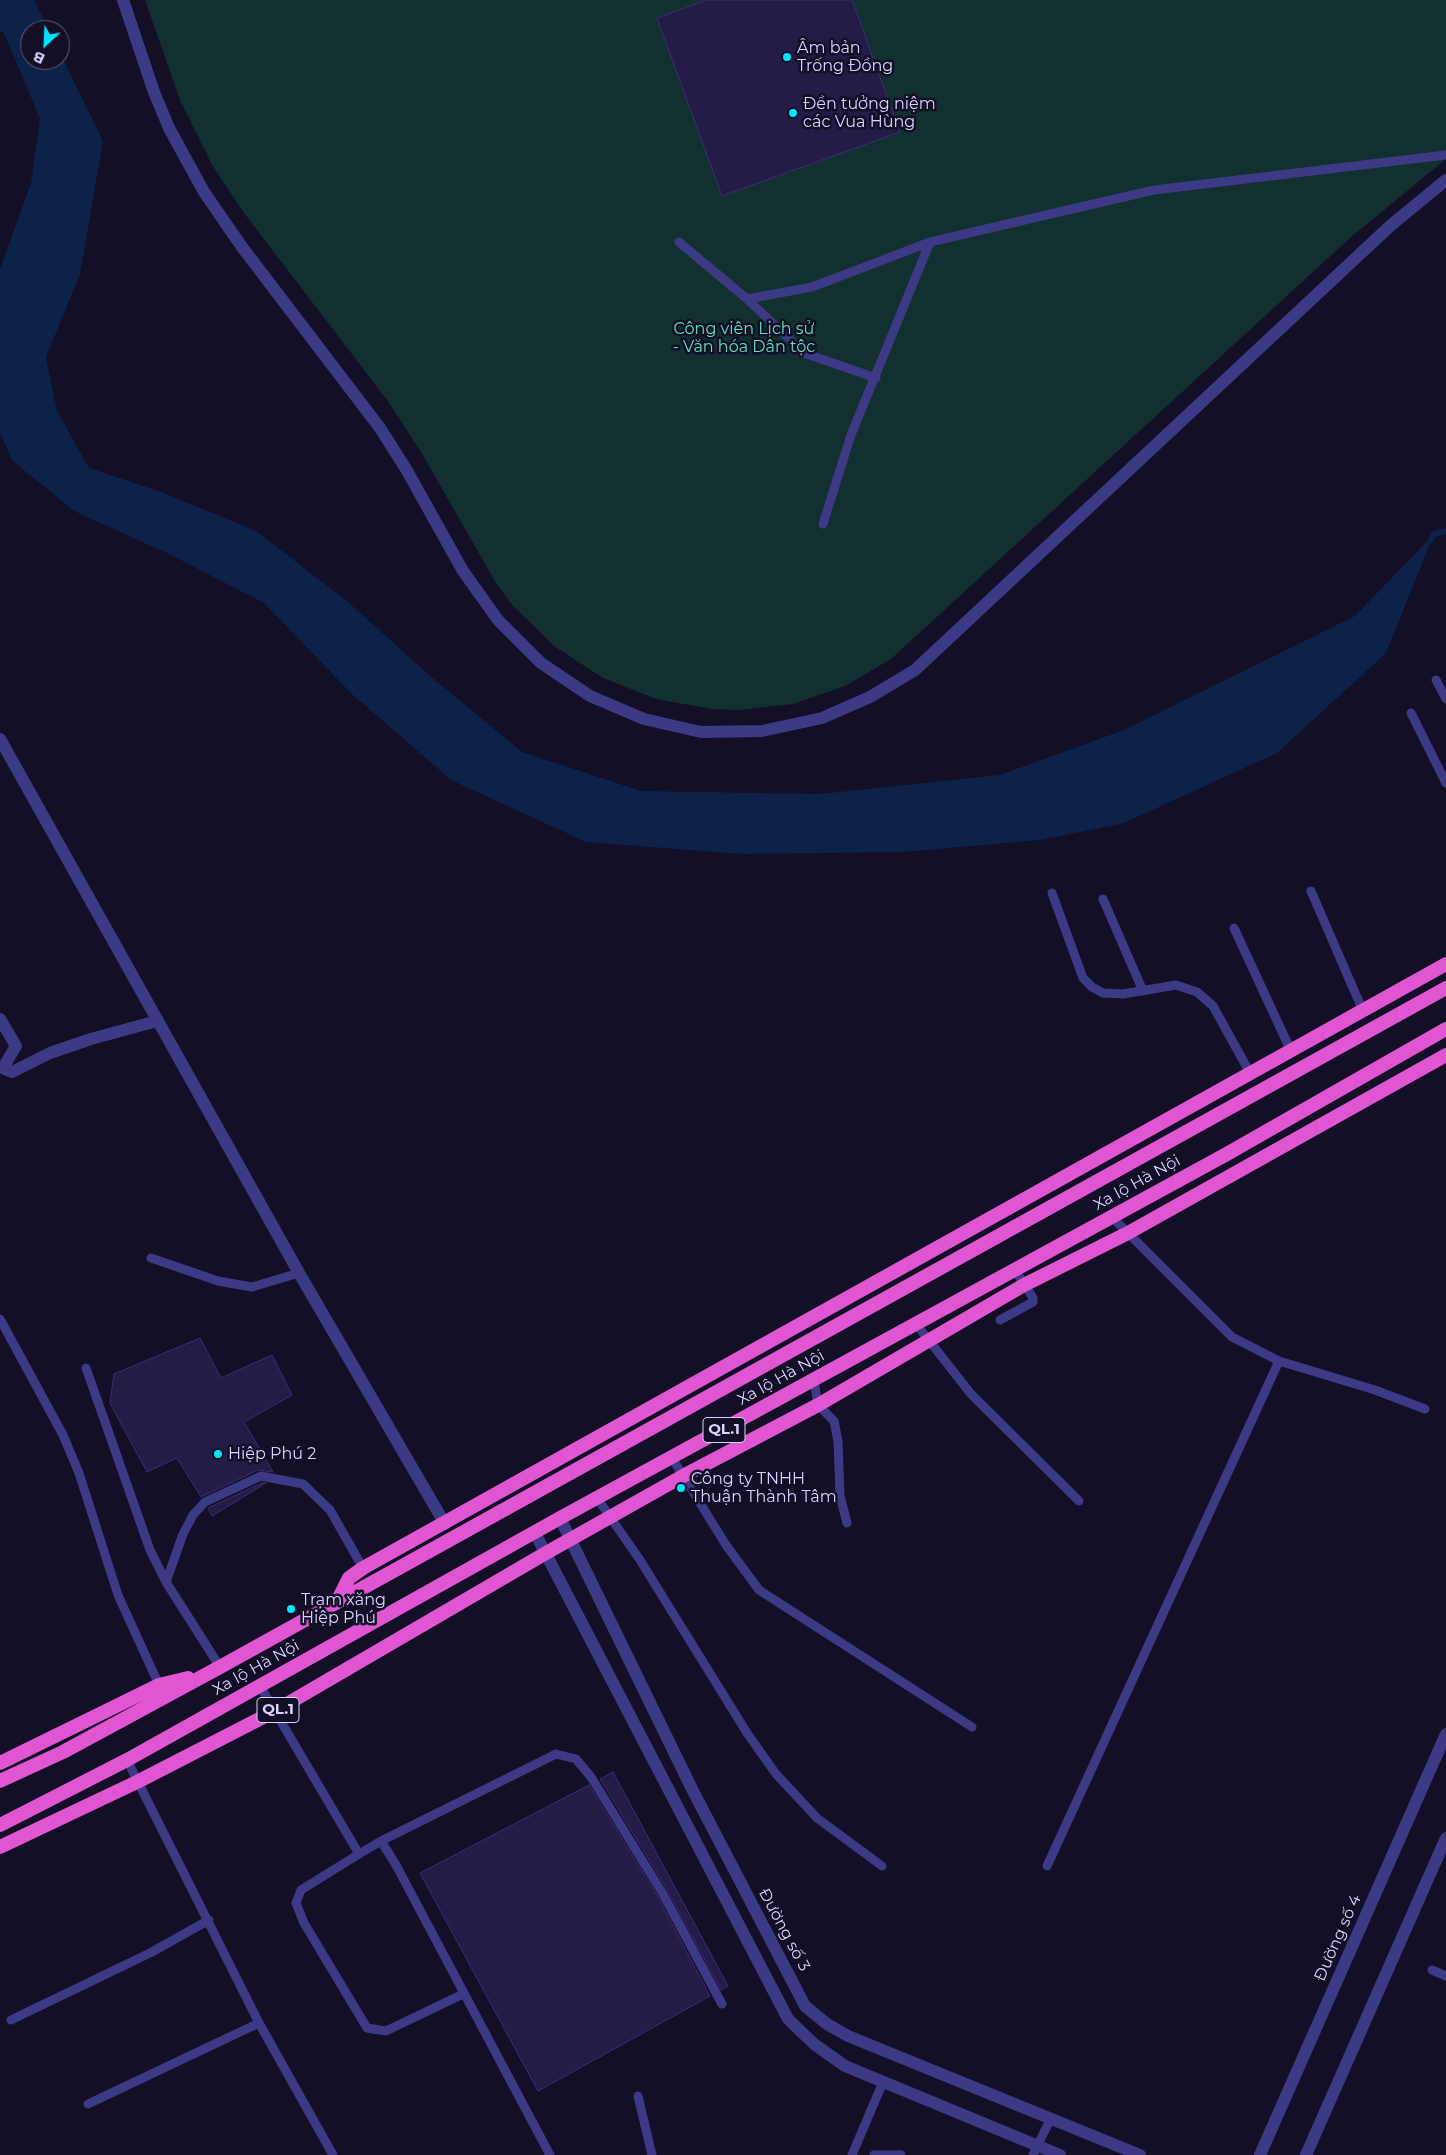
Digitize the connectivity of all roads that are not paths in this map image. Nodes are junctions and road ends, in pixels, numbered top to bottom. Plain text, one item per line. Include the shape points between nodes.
1 (123, 0) edge
2 (1446, 155) edge
3 (1446, 180) edge
4 (679, 242) dead end
5 (930, 242) junction
6 (748, 299) junction
7 (876, 378) junction
8 (823, 524) dead end
9 (1436, 680) dead end
10 (1446, 699) edge
11 (1411, 713) dead end
12 (0, 739) edge
13 (1446, 783) edge
14 (1311, 890) dead end
15 (1052, 893) dead end
16 (1103, 899) dead end
17 (1234, 928) dead end
18 (1446, 964) edge
19 (1446, 988) edge
20 (1144, 991) junction
21 (1363, 1011) junction
22 (0, 1019) edge
23 (157, 1021) junction
24 (1446, 1030) edge
25 (1291, 1051) junction
26 (1446, 1054) edge
27 (2, 1067) edge
28 (1250, 1074) junction
29 (1112, 1217) junction
30 (1128, 1233) junction
31 (152, 1258) dead end
32 (1015, 1270) junction
33 (299, 1273) junction
34 (1024, 1285) junction
35 (0, 1319) edge
36 (1000, 1320) dead end
37 (916, 1324) junction
38 (928, 1339) junction
39 (1279, 1361) junction
40 (86, 1368) dead end
41 (814, 1380) junction
42 (818, 1405) junction
43 (1425, 1409) dead end
44 (672, 1458) junction
45 (683, 1476) junction
46 (597, 1498) junction
47 (1079, 1501) dead end
48 (610, 1517) junction
49 (560, 1518) junction
50 (847, 1522) dead end
51 (445, 1524) junction
52 (535, 1533) junction
53 (453, 1537) junction
54 (570, 1539) junction
55 (546, 1553) junction
56 (363, 1568) junction
57 (166, 1582) junction
58 (338, 1600) junction
59 (220, 1667) junction
60 (203, 1675) junction
61 (159, 1685) junction
62 (260, 1686) junction
63 (275, 1711) junction
64 (972, 1727) dead end
65 (1446, 1734) edge
66 (127, 1760) junction
67 (0, 1763) edge
68 (0, 1781) edge
69 (137, 1782) junction
70 (0, 1826) edge
71 (1446, 1838) edge
72 (381, 1841) junction
73 (0, 1847) edge
74 (359, 1854) junction
75 (882, 1866) dead end
76 (1047, 1866) dead end
77 (209, 1920) junction
78 (1432, 1970) dead end
79 (1446, 1976) edge
80 (463, 1994) junction
81 (722, 2004) dead end
82 (12, 2020) dead end
83 (259, 2023) junction
84 (827, 2024) junction
85 (814, 2044) junction
86 (883, 2082) junction
87 (638, 2096) dead end
88 (88, 2104) dead end
89 (1050, 2120) junction
90 (1035, 2150) edge
91 (333, 2155) edge
92 (550, 2155) edge
93 (652, 2155) edge
94 (852, 2155) edge
95 (874, 2155) edge
96 (901, 2155) edge
97 (1060, 2155) edge
98 (1140, 2155) edge
99 (1260, 2155) edge
100 (1306, 2155) edge

1 - 3 street via 154,92 204,192 380,428 464,571 498,620 541,663 590,696 644,719 701,732 762,731 822,718 870,698 914,670 1390,226
2 - 5 lane via 1154,190
4 - 6 lane
5 - 6 lane via 812,287
5 - 7 lane
6 - 7 lane via 804,353
7 - 8 lane via 851,435
9 - 10 lane
11 - 13 lane
12 - 23 street
14 - 21 lane
15 - 20 lane via 1083,978 1104,993
16 - 20 lane
17 - 25 lane
18 - 21 highway
19 - 53 highway, Xa lộ Hà Nội / QL.1
20 - 28 lane via 1176,985 1197,992 1213,1006
21 - 25 highway
22 - 27 street via 16,1046
23 - 27 street via 66,1048 12,1072
23 - 33 street
24 - 29 highway, Xa lộ Hà Nội / QL.1
25 - 28 highway
26 - 30 highway, QL.1
28 - 51 highway
29 - 30 lane
29 - 32 highway, Xa lộ Hà Nội / QL.1
30 - 34 highway, QL.1
30 - 39 lane via 1232,1337
31 - 33 lane via 218,1282 252,1287
32 - 34 lane
32 - 37 highway, Xa lộ Hà Nội / QL.1
33 - 51 street
34 - 36 lane via 1033,1302
34 - 38 highway, QL.1
35 - 61 lane via 64,1435 118,1595
37 - 38 lane
37 - 41 highway, Xa lộ Hà Nội / QL.1
38 - 42 highway, QL.1
38 - 47 lane via 971,1394
39 - 43 lane
39 - 76 lane
40 - 57 lane via 150,1550
41 - 42 lane
41 - 44 highway, Xa lộ Hà Nội / QL.1
42 - 45 highway, QL.1
42 - 50 lane via 834,1421 840,1496
44 - 45 lane
44 - 46 highway, Xa lộ Hà Nội / QL.1
45 - 48 highway, QL.1
45 - 64 lane via 759,1590
46 - 48 lane
46 - 49 highway, Xa lộ Hà Nội / QL.1
48 - 54 highway, QL.1
48 - 75 lane via 776,1774 817,1818
49 - 52 highway, Xa lộ Hà Nội / QL.1
49 - 54 street, Đường số 3
51 - 53 highway
51 - 56 highway
52 - 55 street
52 - 62 highway, Xa lộ Hà Nội / QL.1
53 - 58 highway, Xa lộ Hà Nội / QL.1
54 - 55 highway, QL.1
54 - 84 street, Đường số 3 via 692,1789 805,2006
55 - 63 highway, QL.1
55 - 85 street via 788,2019
56 - 57 lane via 330,1510 319,1498 302,1484 260,1476 205,1502 183,1534
56 - 58 highway via 350,1578
57 - 59 lane
58 - 59 highway, Xa lộ Hà Nội / QL.1
59 - 60 highway, Xa lộ Hà Nội / QL.1
60 - 61 highway, Xa lộ Hà Nội / QL.1
60 - 68 highway, Xa lộ Hà Nội / QL.1 via 63,1752
61 - 67 highway, Xa lộ Hà Nội / QL.1
62 - 63 lane
62 - 66 highway, Xa lộ Hà Nội / QL.1
63 - 69 highway, QL.1
63 - 74 lane
65 - 99 street, Đường số 4
66 - 69 lane
66 - 70 highway, Xa lộ Hà Nội / QL.1
69 - 73 highway, QL.1
69 - 77 lane
71 - 100 street
72 - 74 lane
72 - 80 lane
72 - 81 lane via 556,1754 576,1759 662,1894
74 - 80 lane via 300,1890 296,1903 304,1923 366,2028 386,2031
77 - 82 lane via 152,1952
77 - 83 lane
78 - 79 lane
80 - 92 lane
83 - 88 lane
83 - 91 lane
84 - 85 street
84 - 89 street, Đường số 3 via 848,2036
85 - 86 street via 845,2066
86 - 90 street
86 - 94 lane
87 - 93 lane
89 - 90 lane
89 - 98 street, Đường số 3
90 - 97 street
95 - 96 lane

